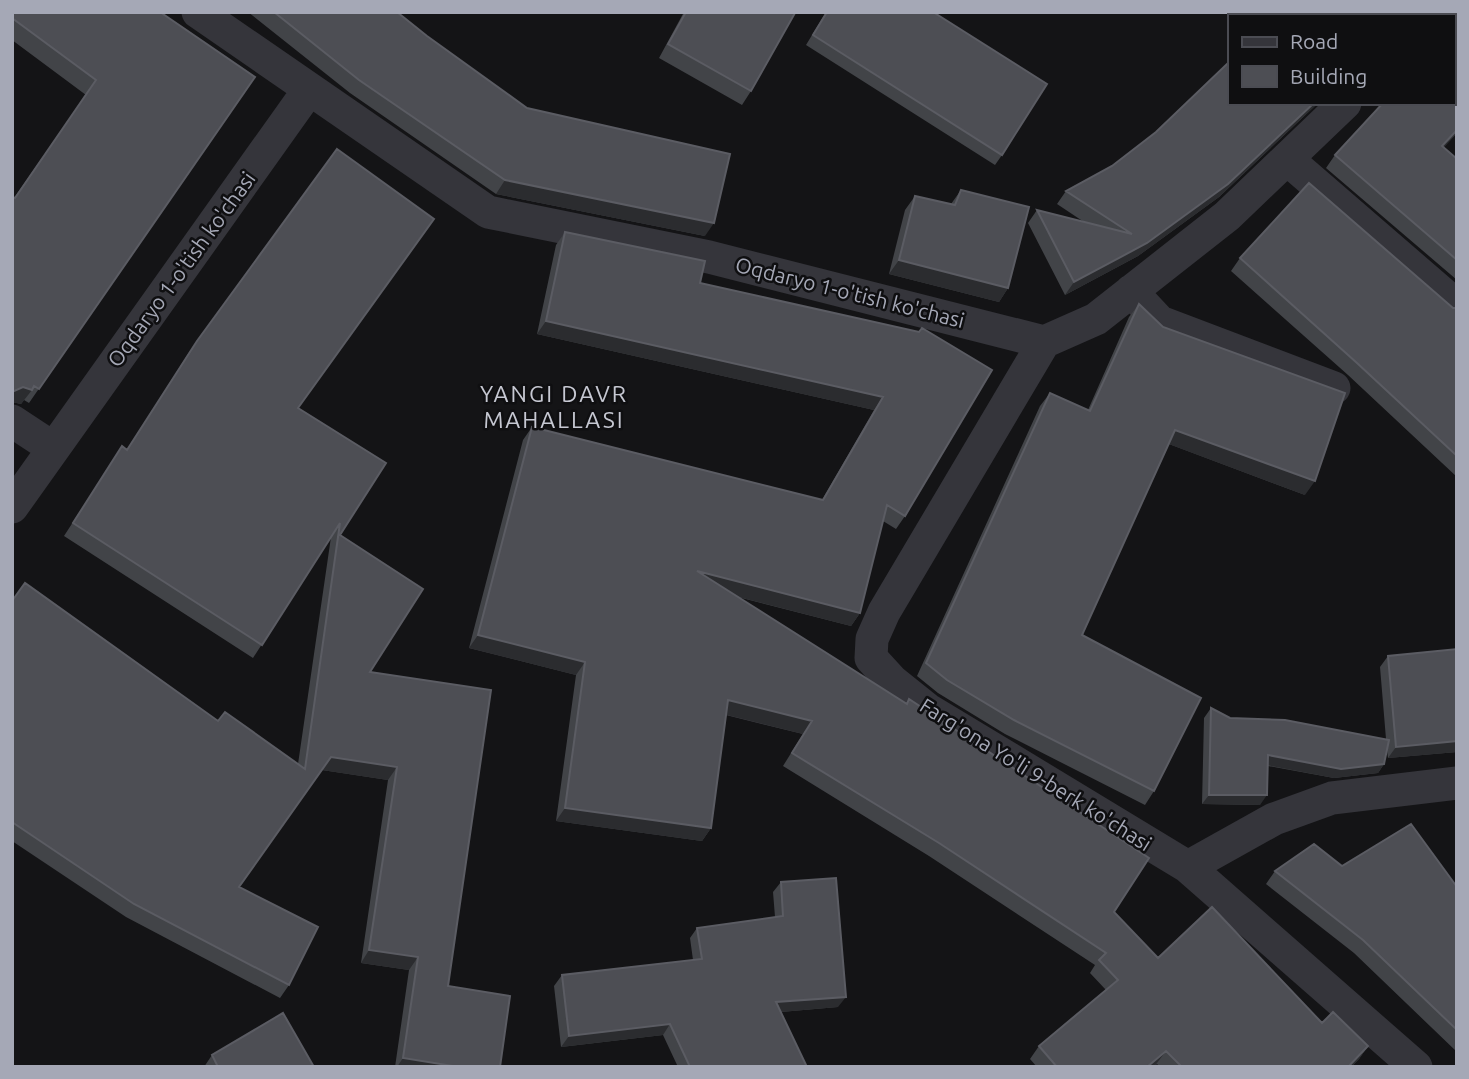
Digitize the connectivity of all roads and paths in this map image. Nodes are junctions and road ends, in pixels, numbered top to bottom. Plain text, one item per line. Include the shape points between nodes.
1 (198, 12) edge
2 (309, 91) junction
3 (1343, 105) edge
4 (1287, 159) junction
5 (1131, 290) junction
6 (1457, 306) edge
7 (1044, 342) junction
8 (1334, 388) edge
9 (12, 421) edge
10 (53, 448) junction
11 (12, 507) edge
12 (1457, 783) edge
13 (1188, 867) junction
14 (1410, 1065) edge

1 - 2 street, Oqdaryo 1-o'tish ko'chasi
2 - 7 street, Oqdaryo 1-o'tish ko'chasi via 488,212 709,257
2 - 10 street, Oqdaryo 1-o'tish ko'chasi
3 - 4 street
4 - 5 street via 1227,216
4 - 6 street
5 - 7 street via 1096,319
5 - 8 street via 1160,322
7 - 13 street, Farg'ona Yo'li 9-berk ko'chasi via 884,612 872,639 871,658 927,709
9 - 10 street
10 - 11 street, Oqdaryo 1-o'tish ko'chasi
12 - 13 street via 1332,797 1274,819
13 - 14 street, Farg'ona Yo'li 9-berk ko'chasi

